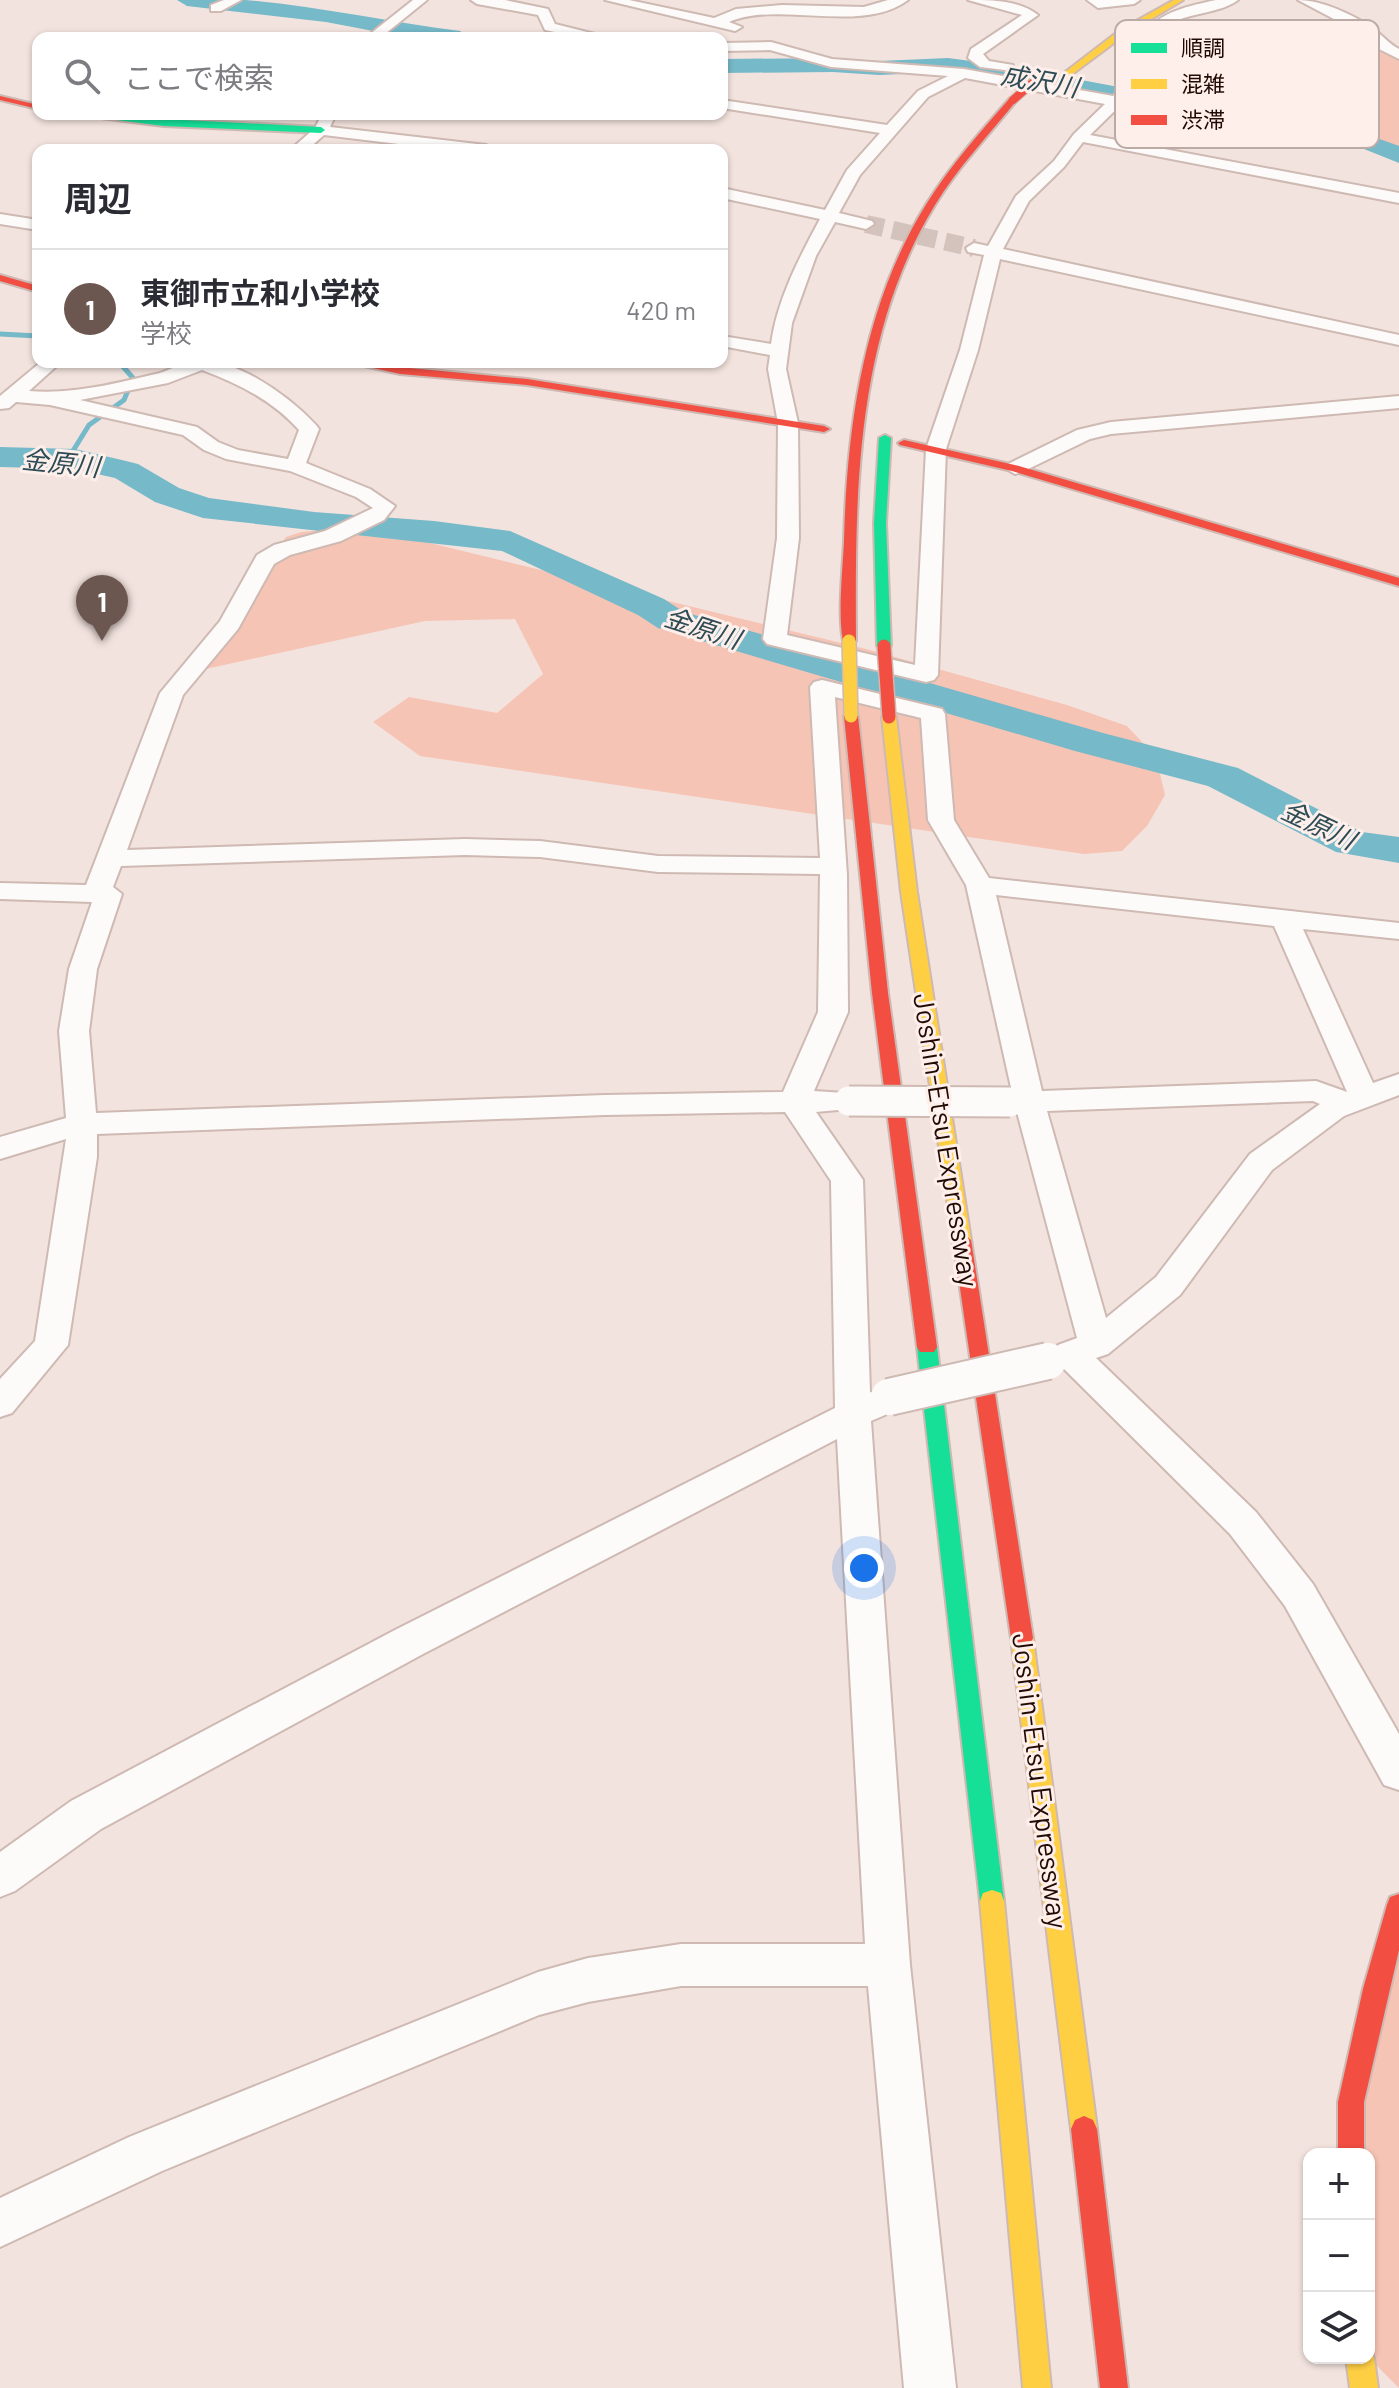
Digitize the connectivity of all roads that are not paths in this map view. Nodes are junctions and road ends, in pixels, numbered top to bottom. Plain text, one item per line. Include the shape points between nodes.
1 (421, 0) edge
2 (477, 0) edge
3 (611, 0) edge
4 (902, 0) edge
5 (974, 0) edge
6 (1093, 0) edge
7 (1134, 0) edge
8 (1155, 0) edge
9 (1179, 0) edge
10 (1232, 0) edge
11 (1304, 0) edge
12 (1120, 20) edge
13 (1144, 20) edge
14 (1167, 20) edge
15 (1345, 20) edge
16 (1115, 23) edge
17 (713, 24) junction
18 (380, 32) edge
19 (575, 32) edge
20 (1115, 38) edge
21 (1379, 43) edge
22 (766, 46) junction
23 (728, 47) edge
24 (1397, 52) edge
25 (964, 73) junction
26 (1115, 89) junction
27 (0, 98) edge
28 (728, 105) edge
29 (32, 106) edge
30 (134, 120) edge
31 (325, 122) edge
32 (890, 130) junction
33 (1079, 137) junction
34 (304, 144) edge
35 (452, 144) edge
36 (1115, 144) edge
37 (1137, 148) edge
38 (961, 191) dead end
39 (728, 194) edge
40 (1399, 198) edge
41 (830, 217) junction
42 (0, 219) edge
43 (32, 224) edge
44 (866, 224) tunnel mouth
45 (983, 250) junction
46 (0, 278) edge
47 (32, 287) edge
48 (1399, 340) edge
49 (728, 342) edge
50 (779, 351) junction
51 (45, 368) edge
52 (191, 368) edge
53 (217, 368) edge
54 (384, 368) edge
55 (50, 399) junction
56 (7, 400) edge
57 (1399, 402) edge
58 (888, 413) dead end
59 (788, 423) junction
60 (824, 429) dead end
61 (904, 443) dead end
62 (936, 449) junction
63 (295, 466) junction
64 (1015, 468) junction
65 (1399, 582) edge
66 (111, 858) junction
67 (833, 866) junction
68 (980, 885) junction
69 (0, 891) edge
70 (97, 893) junction
71 (1285, 919) junction
72 (1399, 931) edge
73 (1399, 1084) edge
74 (1356, 1100) junction
75 (1019, 1101) junction
76 (794, 1102) junction
77 (82, 1124) junction
78 (0, 1148) edge
79 (1071, 1354) junction
80 (0, 1403) edge
81 (853, 1413) junction
82 (1399, 1772) edge
83 (0, 1877) edge
84 (1399, 1905) edge
85 (888, 1965) junction
86 (1351, 2148) edge
87 (0, 2223) edge
88 (1361, 2364) edge
89 (930, 2388) edge
90 (1037, 2388) edge
91 (1114, 2388) edge
92 (1364, 2388) edge

1 - 18 street
2 - 19 street via 543,12 550,27
3 - 17 street
4 - 17 street via 865,11 736,13
5 - 26 street via 1031,15 976,52 975,58
6 - 7 street
8 - 12 main road, Joshin-Etsu Expressway, bridge
9 - 13 main road
10 - 14 street
11 - 15 street
16 - 90 main road, Joshin-Etsu Expressway, bridge via 1013,100 938,189 895,272 878,320 866,367 848,523 851,716 873,932 963,1631
17 - 22 street via 748,28
20 - 38 main road via 1034,104
21 - 24 street
22 - 23 street
22 - 25 street via 831,63
25 - 26 street
25 - 32 street via 923,94
26 - 33 street
27 - 29 main road
28 - 32 street
30 - 31 main road
31 - 34 street
31 - 35 street
32 - 41 street via 853,173
33 - 36 street
33 - 45 street
37 - 40 street
39 - 41 street
41 - 44 street
41 - 50 street via 808,256 783,323
42 - 43 street
45 - 48 street
45 - 62 street via 969,350
46 - 47 main road
49 - 50 street
50 - 59 street via 777,369
51 - 56 street
52 - 55 street
53 - 63 street via 268,391 309,429
54 - 59 main road via 527,382
55 - 56 street
55 - 63 street via 190,431 233,455
57 - 64 street via 1111,428 1084,434
58 - 91 main road, Joshin-Etsu Expressway, bridge via 880,523 889,717 913,925 1024,1651
59 - 60 main road
59 - 62 street via 788,538 775,639 926,675
61 - 62 main road
62 - 64 main road
63 - 66 street via 385,506 377,516 344,531 265,560 230,624 172,693
64 - 65 main road
66 - 67 street via 465,847 540,849 658,864
66 - 70 street
67 - 68 street via 822,687 933,714 941,820
67 - 76 street via 833,1012
68 - 71 street
68 - 75 street
69 - 70 street
70 - 77 street via 108,894 83,969 74,1031
71 - 72 street
71 - 74 street
73 - 74 street
74 - 75 street via 1316,1091
74 - 79 street via 1333,1109 1261,1162 1168,1286
75 - 76 street, bridge
75 - 79 street
76 - 77 street
76 - 81 street via 847,1180
77 - 78 street
77 - 80 street via 51,1345
79 - 81 street, bridge via 889,1397
79 - 82 street via 1243,1523 1299,1595
81 - 83 street via 86,1815
81 - 85 street
84 - 86 main road via 1351,2102
85 - 87 street via 681,1965 538,1994 146,2154
85 - 89 street
88 - 92 main road

